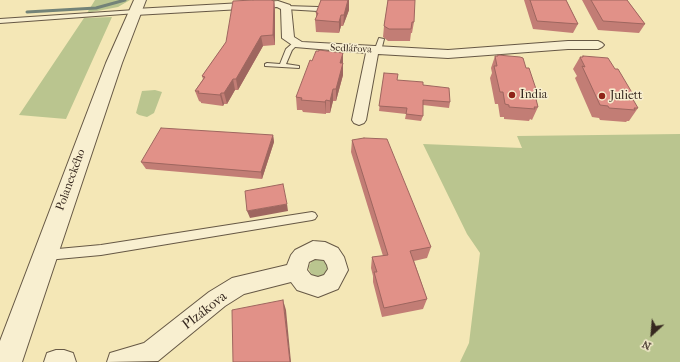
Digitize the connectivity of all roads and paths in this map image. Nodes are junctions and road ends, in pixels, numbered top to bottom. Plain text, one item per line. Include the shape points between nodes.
1 (137, 6) edge
2 (286, 8) junction
3 (318, 10) edge
4 (0, 21) edge
5 (381, 39) dead end
6 (296, 44) junction
7 (598, 45) dead end
8 (373, 50) junction
9 (267, 65) dead end
10 (282, 66) junction
11 (297, 67) dead end
12 (359, 120) dead end
13 (312, 216) dead end
14 (44, 256) junction
15 (296, 272) dead end
16 (7, 362) edge
17 (56, 362) edge
18 (64, 362) edge
19 (119, 362) edge

1 - 2 street via 278,4
1 - 4 lane
1 - 14 street, Polaneckého
2 - 3 lane
2 - 6 street via 288,38
5 - 8 lane via 379,47
6 - 8 street, Sedlářova
6 - 10 lane via 289,49
7 - 8 street, Sedlářova via 448,54
8 - 12 street
9 - 10 lane
10 - 11 lane
13 - 14 lane via 101,250
14 - 16 street, Polaneckého
15 - 19 street, Plzákova via 239,285 217,299 150,353
17 - 18 street

